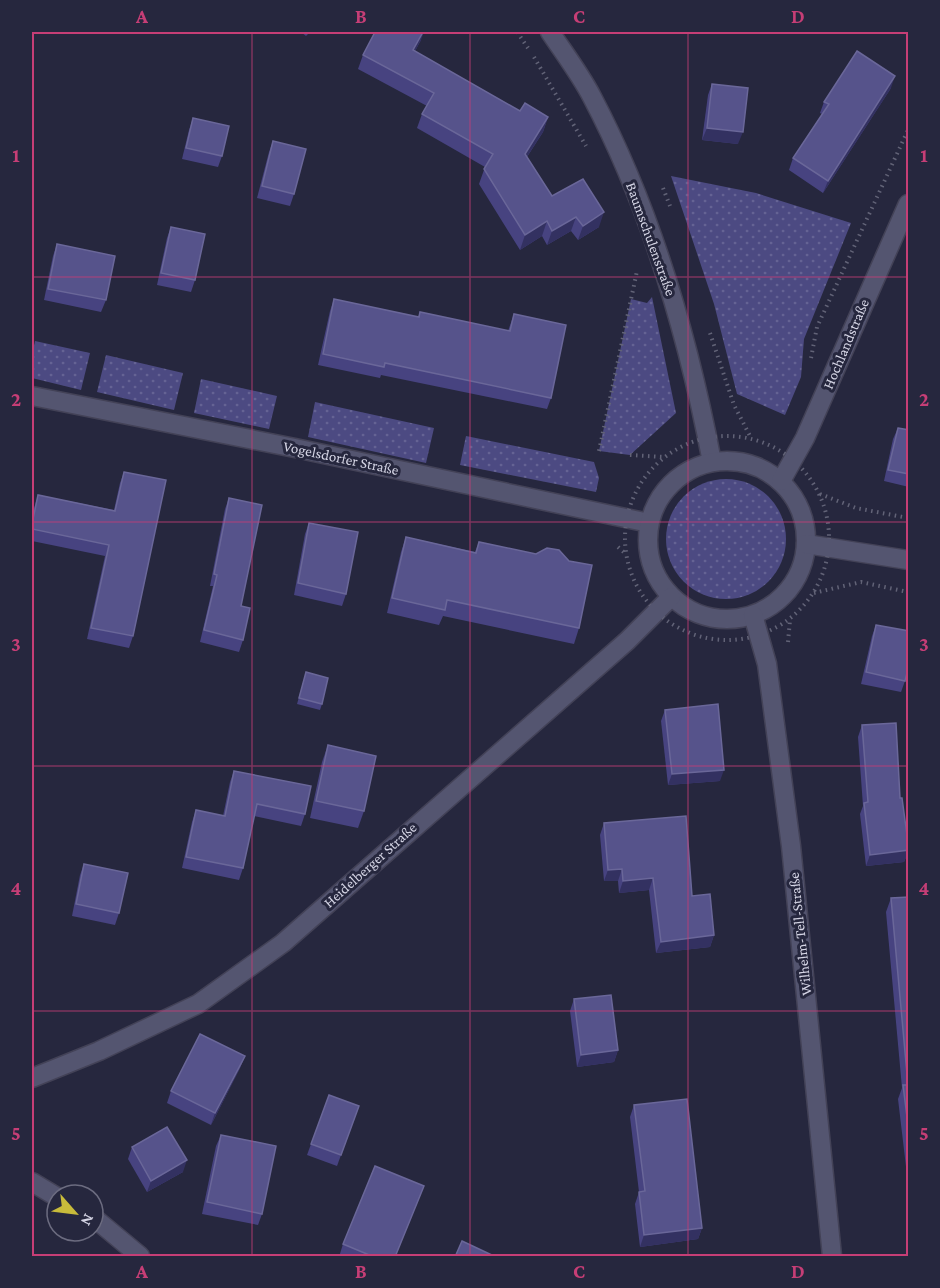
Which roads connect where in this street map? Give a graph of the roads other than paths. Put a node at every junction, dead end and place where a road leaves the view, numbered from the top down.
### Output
1 (550, 32) edge
2 (909, 204) edge
3 (32, 396) edge
4 (712, 462) junction
5 (781, 481) junction
6 (649, 523) junction
7 (806, 544) junction
8 (909, 560) edge
9 (671, 597) junction
10 (753, 615) junction
11 (32, 1078) edge
12 (32, 1182) edge
13 (45, 1190) edge
14 (105, 1227) edge
15 (140, 1257) edge
16 (832, 1257) edge

1 - 4 street, Baumschulenstraße
2 - 5 street, Hochlandstraße
3 - 6 street, Vogelsdorfer Straße
4 - 5 street
4 - 6 street
5 - 7 street
6 - 9 street
7 - 8 street
7 - 10 street
9 - 10 street
9 - 11 street, Heidelberger Straße
10 - 16 street, Wilhelm-Tell-Straße
12 - 13 street
14 - 15 street

